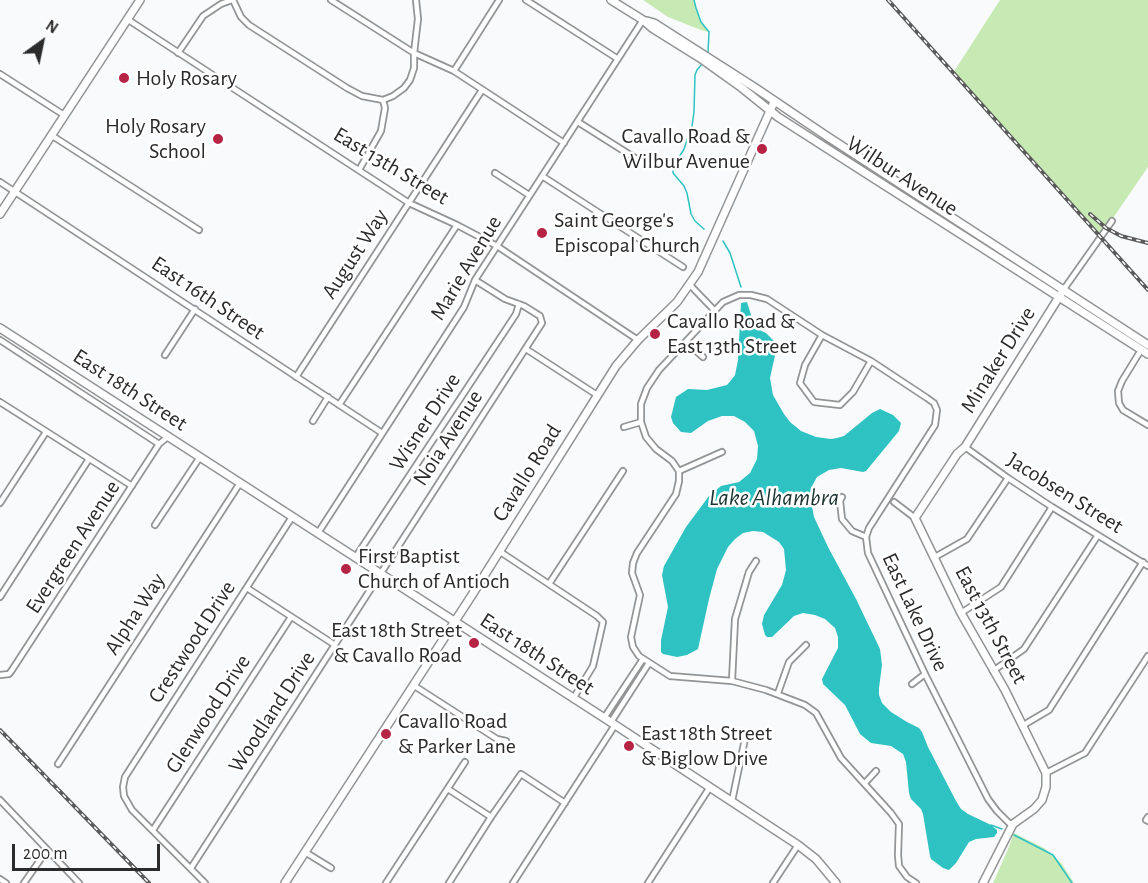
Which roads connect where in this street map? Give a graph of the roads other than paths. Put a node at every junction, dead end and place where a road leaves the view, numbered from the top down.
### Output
1 (140, 0) edge
2 (233, 0) edge
3 (331, 0) edge
4 (416, 0) edge
5 (499, 0) edge
6 (526, 0) edge
7 (611, 0) edge
8 (127, 19) junction
9 (643, 20) junction
10 (178, 53) junction
11 (414, 53) junction
12 (618, 59) junction
13 (454, 71) junction
14 (0, 74) edge
15 (482, 90) junction
16 (383, 100) junction
17 (774, 102) junction
18 (770, 111) junction
19 (64, 115) junction
20 (578, 122) junction
21 (51, 135) junction
22 (564, 143) junction
23 (635, 159) dead end
24 (359, 170) junction
25 (495, 173) dead end
26 (542, 176) junction
27 (0, 182) edge
28 (15, 191) junction
29 (530, 195) junction
30 (409, 203) junction
31 (920, 208) junction
32 (945, 213) junction
33 (0, 214) edge
34 (1112, 221) dead end
35 (457, 225) junction
36 (199, 230) dead end
37 (497, 246) junction
38 (683, 267) dead end
39 (475, 280) junction
40 (690, 285) junction
41 (1064, 289) junction
42 (1058, 298) junction
43 (519, 304) junction
44 (195, 309) junction
45 (715, 311) junction
46 (0, 327) edge
47 (822, 335) junction
48 (0, 340) edge
49 (638, 340) junction
50 (686, 342) junction
51 (1146, 348) edge
52 (526, 349) junction
53 (165, 355) dead end
54 (704, 357) dead end
55 (871, 362) junction
56 (296, 377) junction
57 (597, 395) junction
58 (328, 398) junction
59 (2, 403) edge
60 (339, 405) junction
61 (0, 411) edge
62 (313, 421) dead end
63 (640, 422) junction
64 (1148, 425) edge
65 (624, 427) dead end
66 (46, 432) junction
67 (382, 433) junction
68 (169, 436) junction
69 (159, 444) junction
70 (965, 447) junction
71 (722, 452) dead end
72 (200, 456) junction
73 (89, 459) junction
74 (624, 471) dead end
75 (679, 471) junction
76 (1008, 478) junction
77 (240, 483) junction
78 (132, 486) junction
79 (842, 497) dead end
80 (894, 502) dead end
81 (0, 503) edge
82 (1052, 507) junction
83 (292, 517) junction
84 (915, 518) junction
85 (155, 525) dead end
86 (318, 533) junction
87 (1098, 535) junction
88 (866, 537) junction
89 (499, 551) junction
90 (935, 557) junction
91 (355, 558) junction
92 (756, 561) dead end
93 (1146, 564) edge
94 (380, 574) junction
95 (549, 584) junction
96 (246, 588) junction
97 (0, 597) edge
98 (961, 613) junction
99 (291, 617) junction
100 (454, 622) junction
101 (335, 645) junction
102 (806, 645) dead end
103 (1148, 656) edge
104 (647, 662) junction
105 (993, 671) junction
106 (926, 674) junction
107 (2, 675) edge
108 (732, 681) junction
109 (912, 684) dead end
110 (413, 685) junction
111 (778, 693) junction
112 (573, 699) junction
113 (610, 722) junction
114 (1022, 726) junction
115 (746, 734) dead end
116 (506, 741) dead end
117 (465, 762) dead end
118 (58, 764) dead end
119 (876, 771) dead end
120 (1046, 773) junction
121 (865, 783) junction
122 (710, 787) junction
123 (448, 789) junction
124 (0, 800) edge
125 (732, 801) junction
126 (565, 803) junction
127 (491, 817) junction
128 (1013, 824) junction
129 (153, 830) junction
130 (798, 845) junction
131 (47, 850) junction
132 (305, 852) junction
133 (190, 868) junction
134 (331, 868) dead end
135 (0, 879) edge
136 (6, 883) edge
137 (24, 883) edge
138 (79, 883) edge
139 (205, 883) edge
140 (285, 883) edge
141 (386, 883) edge
142 (449, 883) edge
143 (513, 883) edge
144 (648, 883) edge
145 (773, 883) edge
146 (836, 883) edge
147 (916, 883) edge
148 (983, 883) edge

1 - 8 main road
2 - 10 street
2 - 16 street
3 - 11 street
4 - 11 street
5 - 13 street
6 - 12 street
7 - 9 main road, Wilbur Avenue
8 - 10 street, East 13th Street
8 - 19 main road
9 - 12 street, Marie Avenue
9 - 17 main road, Wilbur Avenue
9 - 18 main road, Wilbur Avenue
10 - 24 street, East 13th Street
11 - 13 street
11 - 16 street
12 - 20 street, Marie Avenue
13 - 15 street
14 - 19 street
15 - 22 street
15 - 30 street, August Way
16 - 24 street
17 - 18 main road, Cavallo Road
17 - 32 main road, Wilbur Avenue
18 - 31 main road, Wilbur Avenue
18 - 40 main road, Cavallo Road
19 - 21 main road
20 - 22 street, Marie Avenue
20 - 23 street
21 - 28 main road
21 - 36 street
22 - 26 street, Marie Avenue
24 - 30 street, East 13th Street
25 - 29 street
26 - 29 street, Marie Avenue
26 - 38 street
27 - 28 street, East 16th Street
28 - 33 main road
28 - 44 street, East 16th Street
29 - 37 street, Marie Avenue
30 - 35 street, East 13th Street
30 - 56 street, August Way
31 - 32 main road
31 - 42 main road, Wilbur Avenue
32 - 41 main road, Wilbur Avenue
34 - 41 street, Minaker Drive
35 - 37 street, East 13th Street
35 - 60 street
37 - 39 street, Marie Avenue
37 - 49 street, East 13th Street
39 - 43 street
39 - 67 street, Marie Avenue
40 - 45 street
40 - 49 main road, Cavallo Road
41 - 42 main road, Minaker Drive
41 - 51 main road, Wilbur Avenue
42 - 51 main road, Wilbur Avenue
42 - 70 main road, Minaker Drive
43 - 52 street, Noia Avenue
43 - 91 street, Wisner Drive
44 - 53 street
44 - 56 street, East 16th Street
45 - 47 street
45 - 50 street
46 - 68 main road, East 18th Street
47 - 55 street
47 - 55 street
48 - 69 street
49 - 57 main road, Cavallo Road
50 - 54 street
50 - 63 street
51 - 64 street
52 - 57 street
52 - 94 street, Noia Avenue
55 - 88 street, East Lake Drive
56 - 58 street, East 16th Street
57 - 89 main road, Cavallo Road
58 - 60 street, East 16th Street
58 - 62 street
59 - 61 street
59 - 66 street
60 - 67 street, East 16th Street
63 - 65 street
63 - 75 street
66 - 73 street
66 - 81 street
67 - 86 street, Marie Avenue
68 - 69 street, Evergreen Avenue
68 - 72 main road, East 18th Street
69 - 78 street, Evergreen Avenue
70 - 76 street, Jacobsen Street
70 - 84 main road, Minaker Drive
71 - 75 street
72 - 77 main road, East 18th Street
72 - 85 street
73 - 78 street
73 - 97 street
74 - 95 street
75 - 104 street
76 - 82 street, Jacobsen Street
76 - 90 street
77 - 83 main road, East 18th Street
77 - 118 street, Alpha Way
78 - 107 street, Evergreen Avenue
79 - 88 street
80 - 84 street, East 13th Street
82 - 87 street, Jacobsen Street
82 - 98 street
83 - 86 main road, East 18th Street
83 - 96 street, Crestwood Drive
84 - 90 main road, East 13th Street
86 - 91 main road, East 18th Street
87 - 93 street, Jacobsen Street
87 - 105 street
88 - 106 street, East Lake Drive
89 - 95 street
89 - 100 main road, Cavallo Road
90 - 98 main road, East 13th Street
91 - 94 main road, East 18th Street
92 - 108 street
93 - 114 street
94 - 100 main road, East 18th Street
94 - 101 street, Woodland Drive
95 - 112 street
96 - 99 street
96 - 129 street, Crestwood Drive
98 - 105 main road, East 13th Street
99 - 101 street
99 - 129 street, Glenwood Drive
100 - 110 main road, Cavallo Road
100 - 112 main road, East 18th Street
101 - 133 street, Woodland Drive
102 - 111 street
103 - 120 street
104 - 108 street
104 - 113 street
105 - 114 main road, East 13th Street
106 - 109 street
106 - 128 street, East Lake Drive
108 - 111 street
110 - 116 street
110 - 132 main road, Cavallo Road
111 - 121 street
112 - 113 main road, East 18th Street
113 - 122 main road, East 18th Street
113 - 126 street
114 - 120 main road, East 13th Street
115 - 125 street
117 - 123 street
119 - 121 street
120 - 128 main road
121 - 147 street
122 - 125 main road, East 18th Street
122 - 144 street
123 - 127 street
123 - 141 street
124 - 131 street
125 - 130 main road, East 18th Street
126 - 127 street
126 - 143 street
127 - 142 street
128 - 148 main road
129 - 133 street
130 - 145 street
130 - 146 main road, East 18th Street
131 - 137 street
131 - 138 street
132 - 134 street
132 - 140 main road, Cavallo Road
133 - 139 street
135 - 136 street

